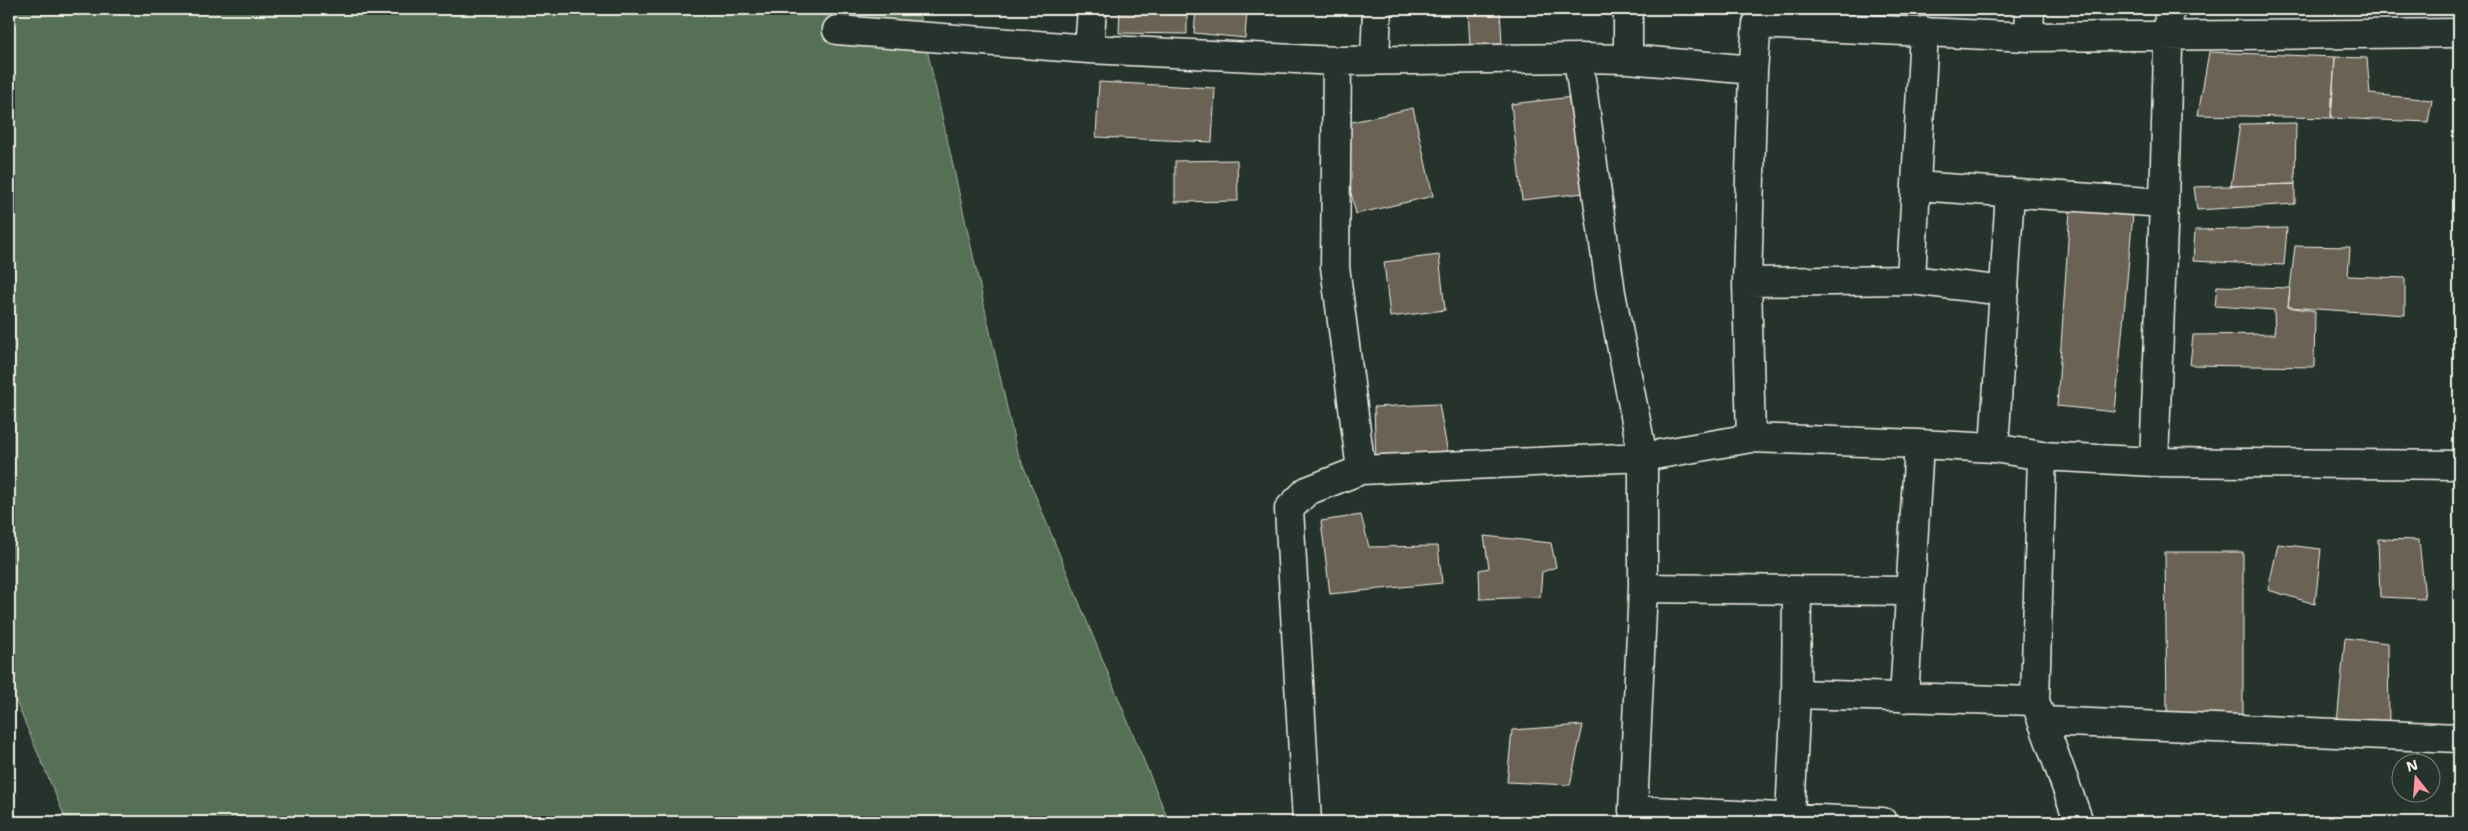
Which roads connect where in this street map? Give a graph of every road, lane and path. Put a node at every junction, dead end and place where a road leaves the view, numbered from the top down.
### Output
1 (1092, 9) edge
2 (1377, 9) edge
3 (1628, 9) edge
4 (2030, 9) edge
5 (1757, 16) edge
6 (2168, 22) edge
7 (837, 30) dead end
8 (1924, 31) junction
9 (2459, 34) edge
10 (2029, 37) junction
11 (1089, 49) junction
12 (1578, 58) junction
13 (1628, 59) junction
14 (1375, 60) junction
15 (1337, 61) junction
16 (1753, 70) junction
17 (1916, 186) junction
18 (2010, 192) junction
19 (2164, 203) junction
20 (1911, 280) junction
21 (1747, 282) junction
22 (2005, 291) junction
23 (1751, 438) junction
24 (1919, 444) junction
25 (1994, 448) junction
26 (2042, 456) junction
27 (1643, 457) junction
28 (2154, 462) junction
29 (2459, 466) edge
30 (1361, 470) junction
31 (1643, 588) junction
32 (1796, 590) junction
33 (1910, 591) junction
34 (1796, 694) junction
35 (1904, 698) junction
36 (2038, 711) junction
37 (2459, 738) edge
38 (1630, 816) edge
39 (1790, 816) junction
40 (1833, 820) edge
41 (1307, 822) edge
42 (1882, 822) edge
43 (2079, 822) edge

1 - 11 street
2 - 14 street
3 - 13 street
4 - 10 street
5 - 8 street
5 - 16 street
6 - 9 street
6 - 10 street
6 - 19 street
7 - 11 street
8 - 10 street
8 - 17 street
11 - 15 street
12 - 13 street
12 - 14 street
12 - 27 street
13 - 16 street
14 - 15 street
15 - 30 street
16 - 21 street
17 - 18 street
17 - 20 street
18 - 19 street
18 - 22 street
19 - 28 street
20 - 21 street
20 - 22 street
21 - 23 street
22 - 25 street
23 - 24 street
23 - 27 street
24 - 25 street
24 - 33 street
25 - 26 street
26 - 28 street
26 - 36 street
27 - 30 street
27 - 31 street
28 - 29 street
30 - 41 street
31 - 32 street
31 - 38 street
32 - 33 street
32 - 34 street
33 - 35 street
34 - 35 street
34 - 39 street
35 - 36 street
36 - 37 street
36 - 43 street
38 - 39 street
39 - 40 street
40 - 42 street

